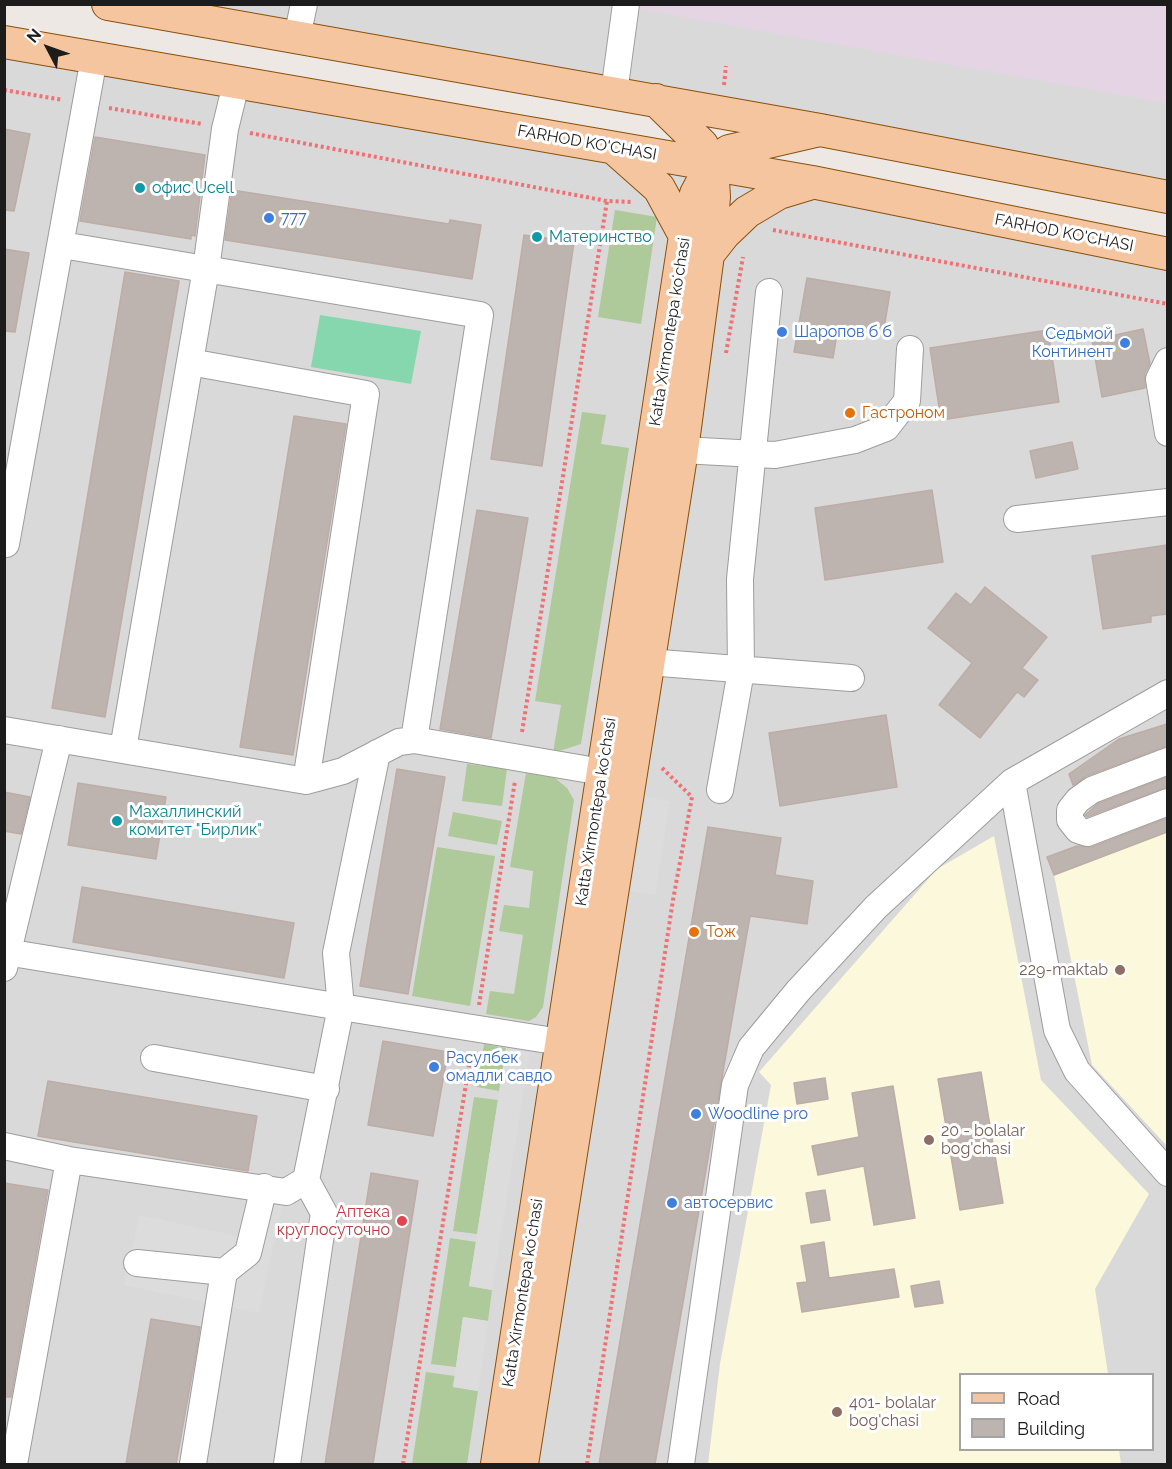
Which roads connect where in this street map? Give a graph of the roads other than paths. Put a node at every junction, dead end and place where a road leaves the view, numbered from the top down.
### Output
1 (108, 4) edge
2 (304, 4) edge
3 (626, 4) edge
4 (297, 37) junction
5 (4, 42) edge
6 (94, 58) junction
7 (236, 84) junction
8 (614, 93) junction
9 (656, 100) junction
10 (820, 130) junction
11 (613, 147) junction
12 (712, 164) junction
13 (813, 183) junction
14 (1167, 197) edge
15 (62, 244) junction
16 (697, 245) junction
17 (1167, 254) edge
18 (206, 269) junction
19 (769, 292) dead end
20 (910, 349) dead end
21 (1167, 361) edge
22 (190, 362) junction
23 (1167, 433) edge
24 (682, 450) junction
25 (752, 453) junction
26 (1167, 502) edge
27 (1017, 519) dead end
28 (5, 547) edge
29 (648, 662) junction
30 (741, 671) junction
31 (851, 678) dead end
32 (1167, 693) edge
33 (4, 730) edge
34 (58, 739) junction
35 (414, 740) junction
36 (123, 749) junction
37 (377, 753) junction
38 (1167, 761) edge
39 (602, 772) junction
40 (306, 781) junction
41 (1012, 782) junction
42 (720, 790) dead end
43 (1167, 802) edge
44 (5, 960) edge
45 (341, 1006) junction
46 (574, 1044) junction
47 (154, 1058) dead end
48 (326, 1089) junction
49 (4, 1146) edge
50 (69, 1160) junction
51 (1167, 1173) edge
52 (306, 1180) junction
53 (264, 1187) junction
54 (137, 1263) dead end
55 (224, 1272) junction
56 (14, 1464) edge
57 (193, 1464) edge
58 (287, 1464) edge
59 (497, 1464) edge
60 (522, 1464) edge
61 (681, 1464) edge

1 - 4 main road
2 - 4 lane
3 - 8 lane
4 - 8 main road
5 - 6 main road, FARHOD KO'CHASI
6 - 7 main road, FARHOD KO'CHASI
6 - 15 lane
7 - 11 main road, FARHOD KO'CHASI
7 - 18 lane
8 - 9 main road
9 - 10 main road
9 - 12 main road
10 - 12 main road
10 - 14 main road
11 - 12 main road, FARHOD KO'CHASI
11 - 16 main road
12 - 13 main road, FARHOD KO'CHASI
12 - 16 main road, Katta Xirmontepa koʻchasi
13 - 16 main road
13 - 17 main road, FARHOD KO'CHASI
15 - 18 lane
15 - 28 lane
16 - 24 main road, Katta Xirmontepa koʻchasi
16 - 39 main road, Katta Xirmontepa koʻchasi
18 - 22 lane
18 - 35 lane
19 - 25 lane
20 - 25 lane
21 - 23 lane
22 - 36 lane
22 - 40 lane
24 - 25 lane
24 - 29 main road, Katta Xirmontepa koʻchasi
25 - 30 lane
26 - 27 lane
29 - 30 lane
29 - 46 main road, Katta Xirmontepa koʻchasi
30 - 31 lane
30 - 42 lane
32 - 41 lane
33 - 34 lane
34 - 36 lane
34 - 44 lane
35 - 37 lane
35 - 39 lane
36 - 40 lane
37 - 40 lane
37 - 45 lane
38 - 43 lane
39 - 46 main road, Katta Xirmontepa koʻchasi
41 - 51 lane
41 - 61 lane
44 - 45 lane
45 - 46 lane
45 - 48 lane
46 - 59 main road, Katta Xirmontepa koʻchasi
46 - 60 main road, Katta Xirmontepa koʻchasi
47 - 48 lane
48 - 52 lane
49 - 50 lane
50 - 53 lane
50 - 56 lane
52 - 53 lane
52 - 58 lane
53 - 55 lane
54 - 55 lane
55 - 57 lane

